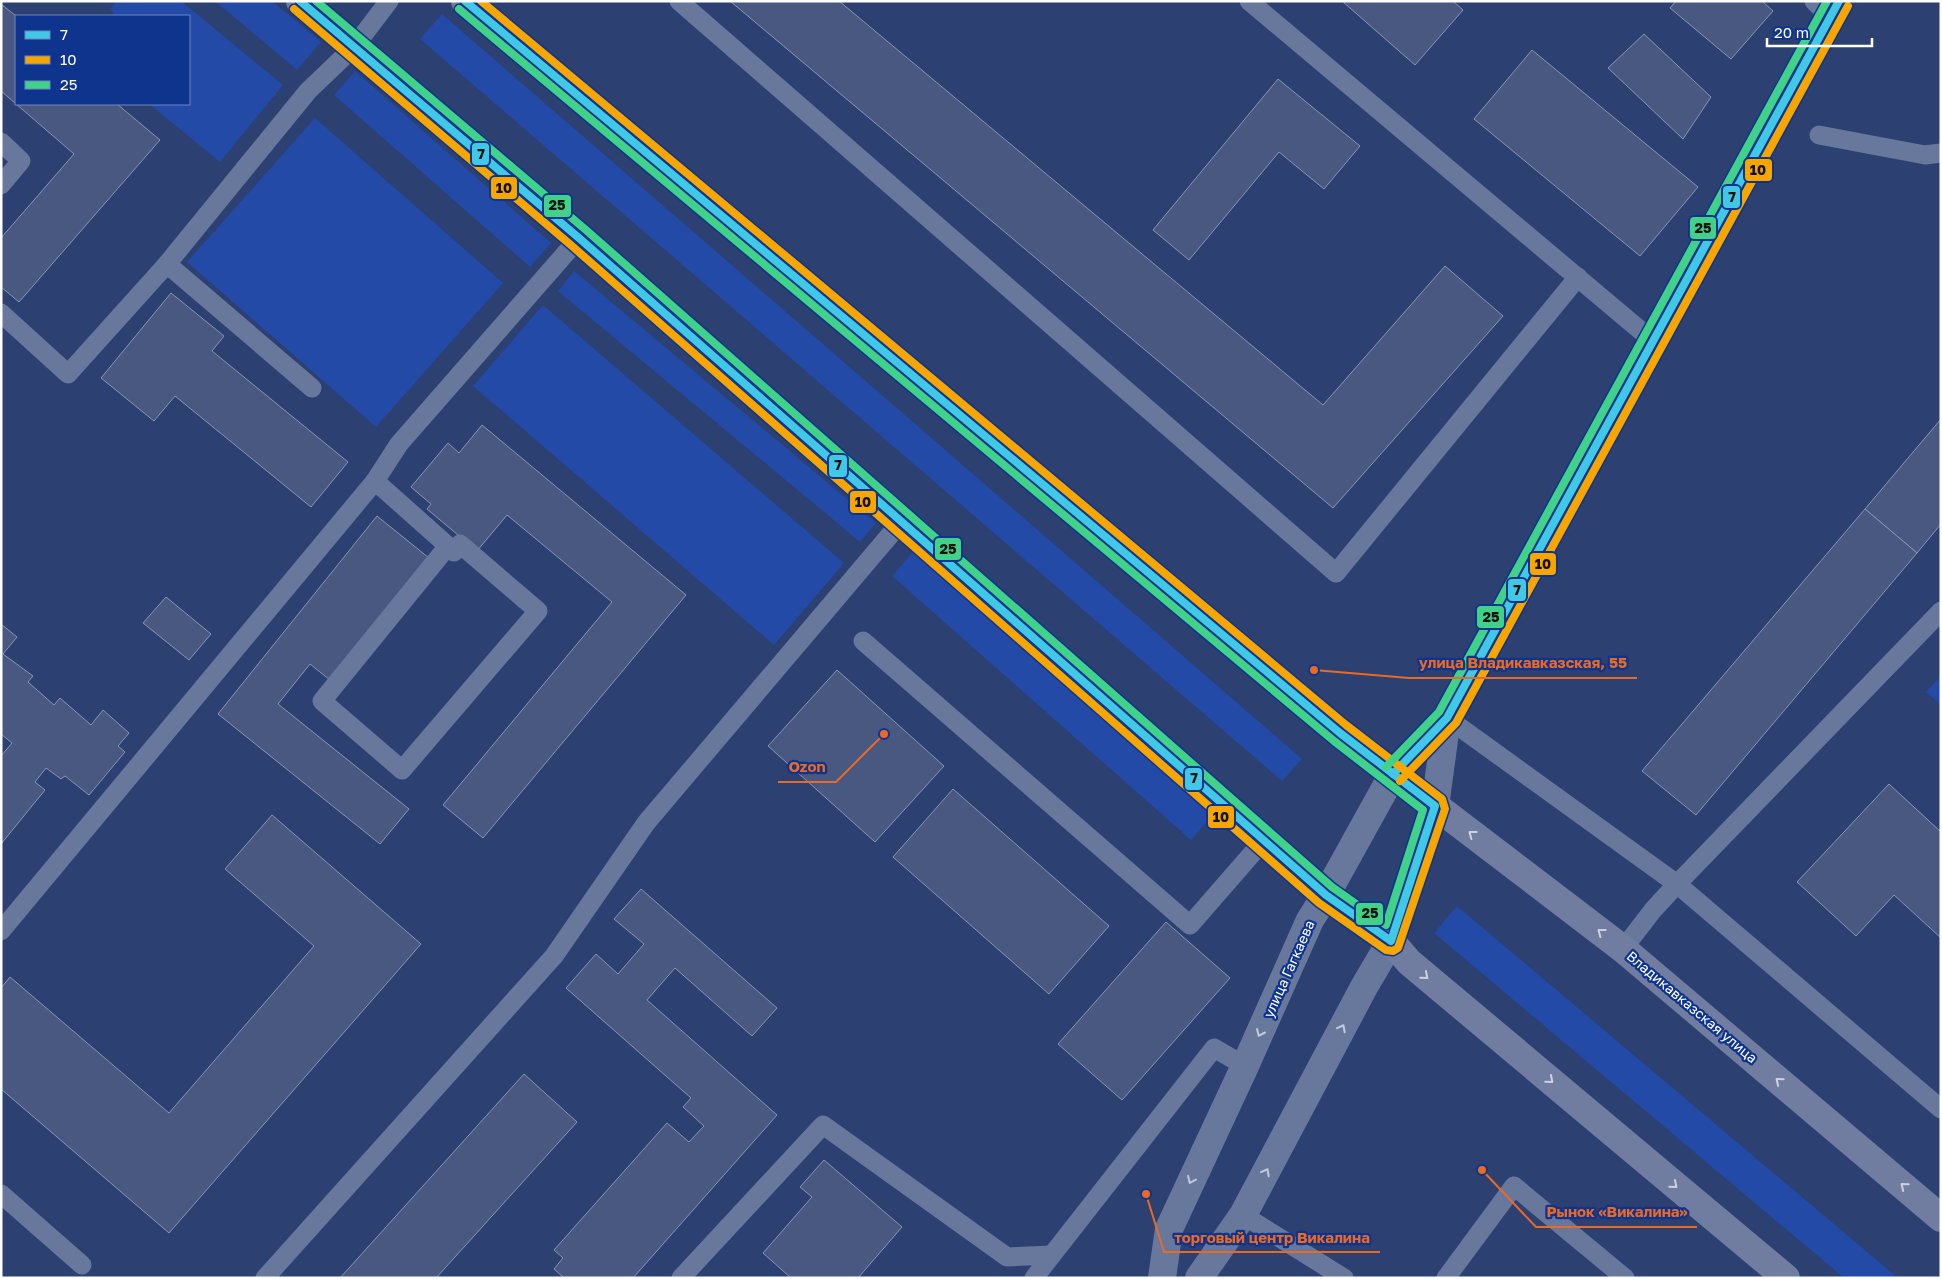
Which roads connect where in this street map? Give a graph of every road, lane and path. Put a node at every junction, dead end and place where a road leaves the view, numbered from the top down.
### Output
1 (300, 1) edge
2 (389, 1) edge
3 (464, 1) edge
4 (679, 1) edge
5 (1249, 1) edge
6 (1828, 7) edge
7 (354, 47) junction
8 (1819, 135) dead end
9 (1, 142) edge
10 (1941, 153) edge
11 (1, 185) edge
12 (579, 238) junction
13 (167, 264) junction
14 (1578, 278) junction
15 (1, 313) edge
16 (1653, 341) junction
17 (312, 388) dead end
18 (375, 481) junction
19 (901, 522) junction
20 (448, 546) junction
21 (1941, 611) edge
22 (863, 641) dead end
23 (1446, 718) junction
24 (1393, 774) junction
25 (1435, 806) junction
26 (1264, 840) junction
27 (1677, 884) junction
28 (1326, 895) junction
29 (1, 932) edge
30 (1391, 941) junction
31 (1623, 949) junction
32 (1245, 1066) junction
33 (1941, 1109) edge
34 (1, 1194) edge
35 (1243, 1215) junction
36 (1941, 1218) edge
37 (1052, 1255) junction
38 (82, 1265) dead end
39 (264, 1278) edge
40 (681, 1278) edge
41 (1034, 1278) edge
42 (1162, 1278) edge
43 (1199, 1278) edge
44 (1344, 1278) edge
45 (1446, 1278) edge
46 (1625, 1278) edge
47 (1786, 1278) edge

1 - 7 main road
2 - 7 lane
3 - 24 main road, Владикавказская улица
4 - 14 lane
5 - 14 lane
6 - 16 street, улица Гагкаева
7 - 12 main road
7 - 13 lane
8 - 10 lane
9 - 11 lane
12 - 18 lane
12 - 19 main road
13 - 15 lane
13 - 17 lane
14 - 16 lane
16 - 23 street, улица Гагкаева
18 - 20 lane
18 - 29 lane
19 - 26 main road
19 - 39 lane
20 - 20 lane
21 - 27 lane
22 - 26 lane
23 - 24 street, улица Гагкаева
23 - 25 street
23 - 27 lane
24 - 25 main road, Владикавказская улица
24 - 28 street, улица Гагкаева
25 - 30 street
31 -> 25 main road, Владикавказская улица
26 - 28 main road
27 - 31 lane
27 - 33 lane
28 - 30 main road
28 -> 32 street, улица Гагкаева
35 -> 30 street
30 -> 47 main road
36 -> 31 main road, Владикавказская улица
32 - 37 lane
32 -> 42 street, улица Гагкаева
34 - 38 lane
35 - 43 street
35 - 44 lane
37 - 40 lane
37 - 41 lane
45 - 46 lane

